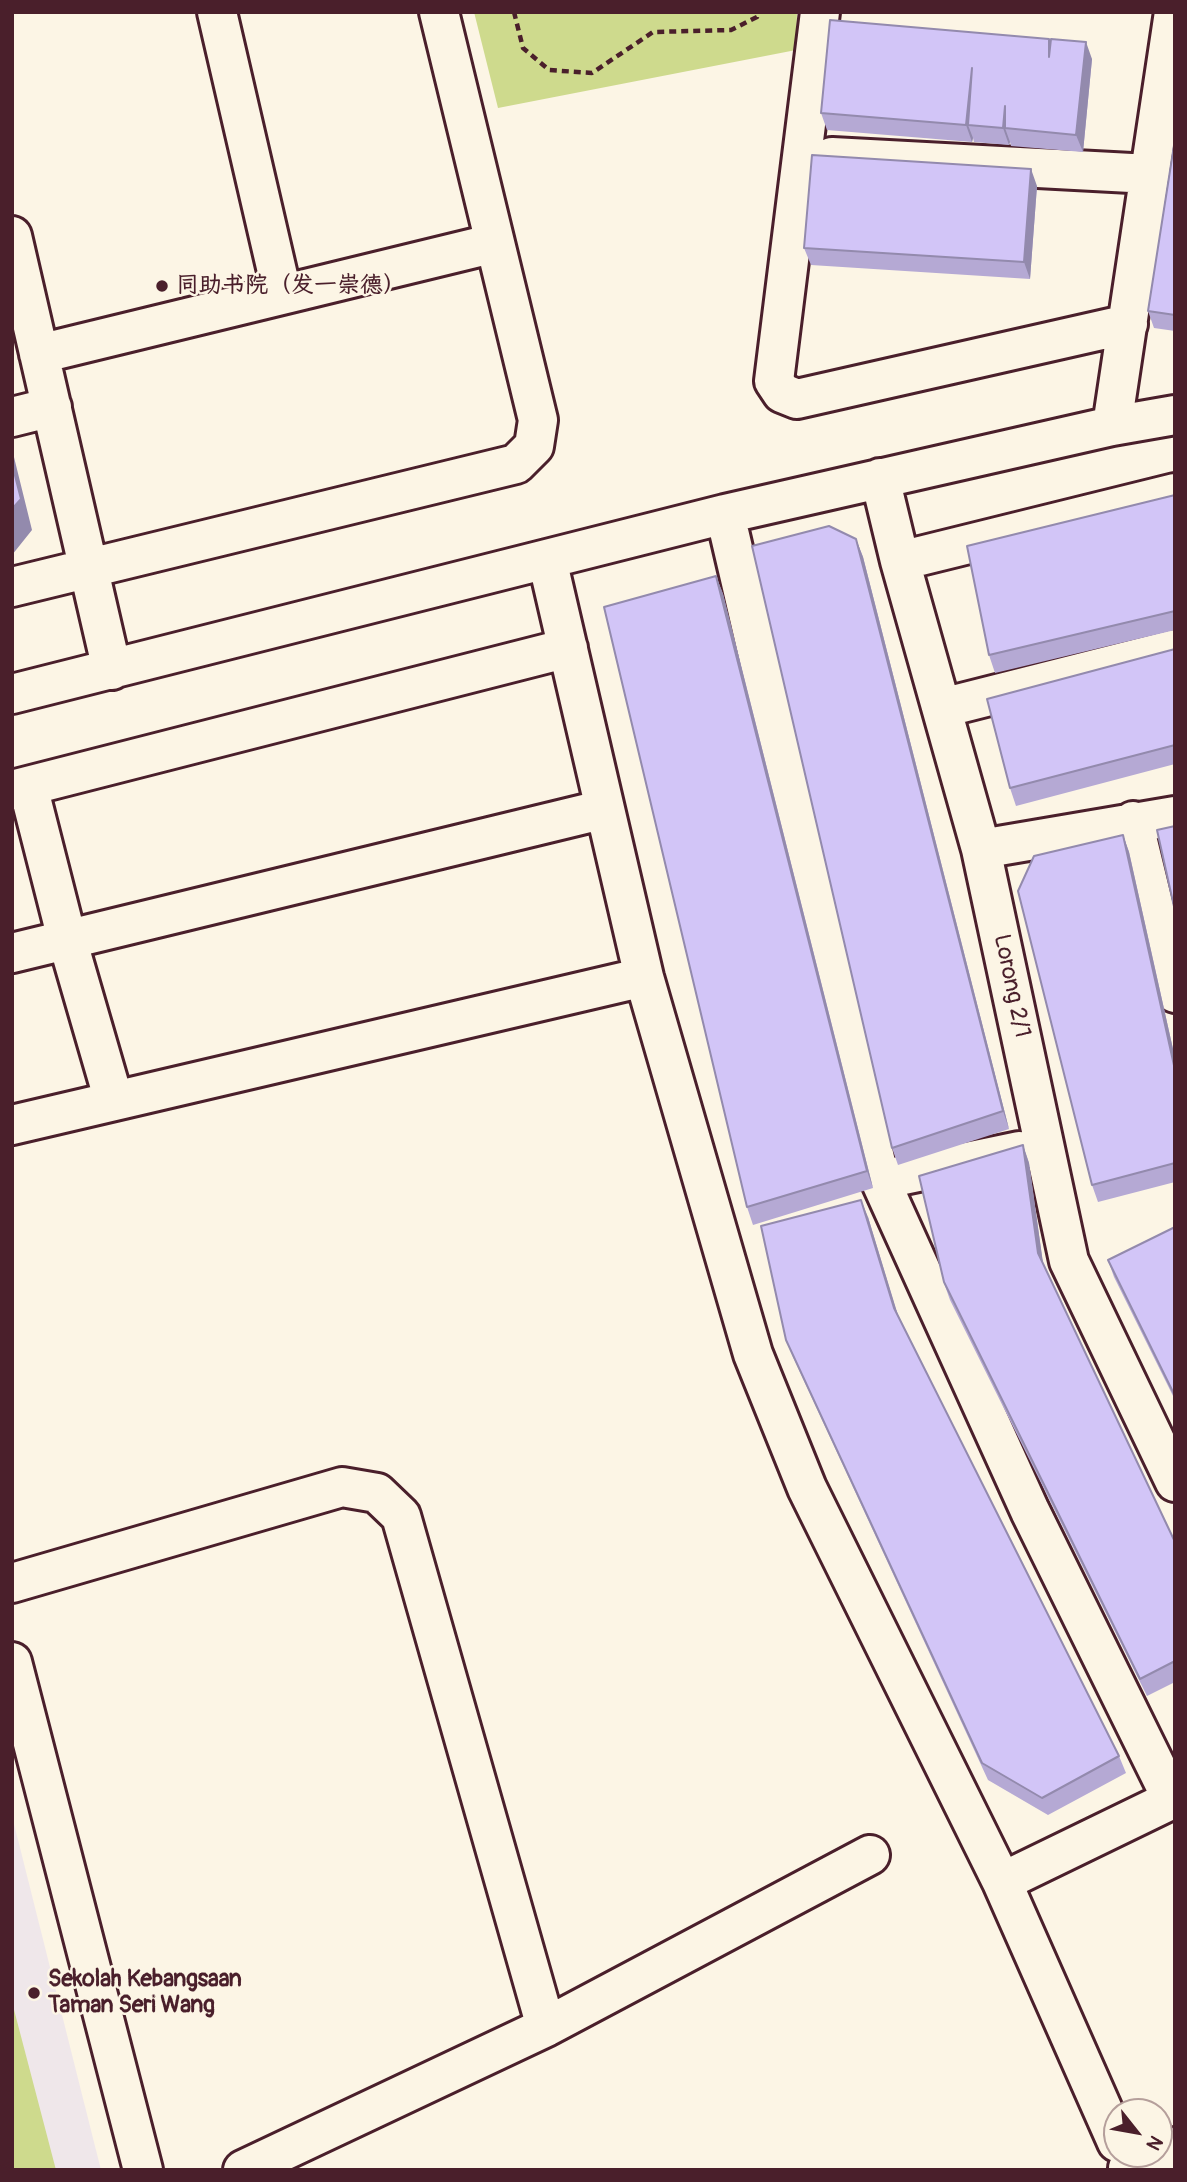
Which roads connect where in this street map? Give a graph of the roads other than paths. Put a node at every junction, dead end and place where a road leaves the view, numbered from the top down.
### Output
1 (217, 12) edge
2 (439, 12) edge
3 (820, 12) edge
4 (1157, 12) edge
5 (1174, 13) edge
6 (802, 155) junction
7 (1150, 174) junction
8 (495, 243) junction
9 (14, 256) edge
10 (282, 293) junction
11 (1128, 324) junction
12 (39, 354) junction
13 (52, 407) junction
14 (1175, 415) edge
15 (12, 417) edge
16 (1112, 426) junction
17 (880, 478) junction
18 (1175, 494) edge
19 (725, 514) junction
20 (547, 559) junction
21 (900, 561) junction
22 (88, 568) junction
23 (12, 587) edge
24 (568, 648) junction
25 (1175, 649) edge
26 (112, 670) junction
27 (12, 694) edge
28 (942, 708) junction
29 (20, 788) edge
30 (605, 809) junction
31 (1175, 816) edge
32 (1133, 821) junction
33 (981, 849) junction
34 (67, 939) junction
35 (12, 953) edge
36 (643, 977) junction
37 (1175, 993) edge
38 (114, 1101) junction
39 (12, 1125) edge
40 (1044, 1145) junction
41 (880, 1180) junction
42 (1175, 1482) edge
43 (12, 1583) edge
44 (12, 1662) edge
45 (1174, 1798) edge
46 (870, 1855) dead end
47 (1002, 1882) junction
48 (546, 2028) junction
49 (1103, 2110) edge
50 (143, 2170) edge
51 (243, 2170) edge

1 - 10 street
2 - 8 street
3 - 6 street
4 - 5 street
5 - 7 street
6 - 7 street
6 - 11 street
7 - 11 street
8 - 10 street
8 - 22 street
9 - 12 street
10 - 12 street
11 - 16 street
12 - 13 street
13 - 15 street
13 - 22 street
14 - 16 street
16 - 17 street
17 - 19 street
17 - 21 street, Lorong 2/1
18 - 21 street
19 - 20 street
19 - 41 street
20 - 24 street
20 - 26 street
21 - 28 street, Lorong 2/1
22 - 23 street
22 - 26 street
24 - 29 street
24 - 30 street
25 - 28 street
26 - 27 street
28 - 33 street, Lorong 2/1
29 - 34 street
30 - 34 street
30 - 36 street
31 - 32 street
32 - 33 street
32 - 37 street
33 - 40 street, Lorong 2/1
34 - 35 street
34 - 38 street
36 - 38 street
36 - 47 street
38 - 39 street
40 - 41 street
40 - 42 street, Lorong 2/1
41 - 45 street
43 - 48 street
44 - 50 street
45 - 47 street
46 - 48 street
47 - 49 street
48 - 51 street

